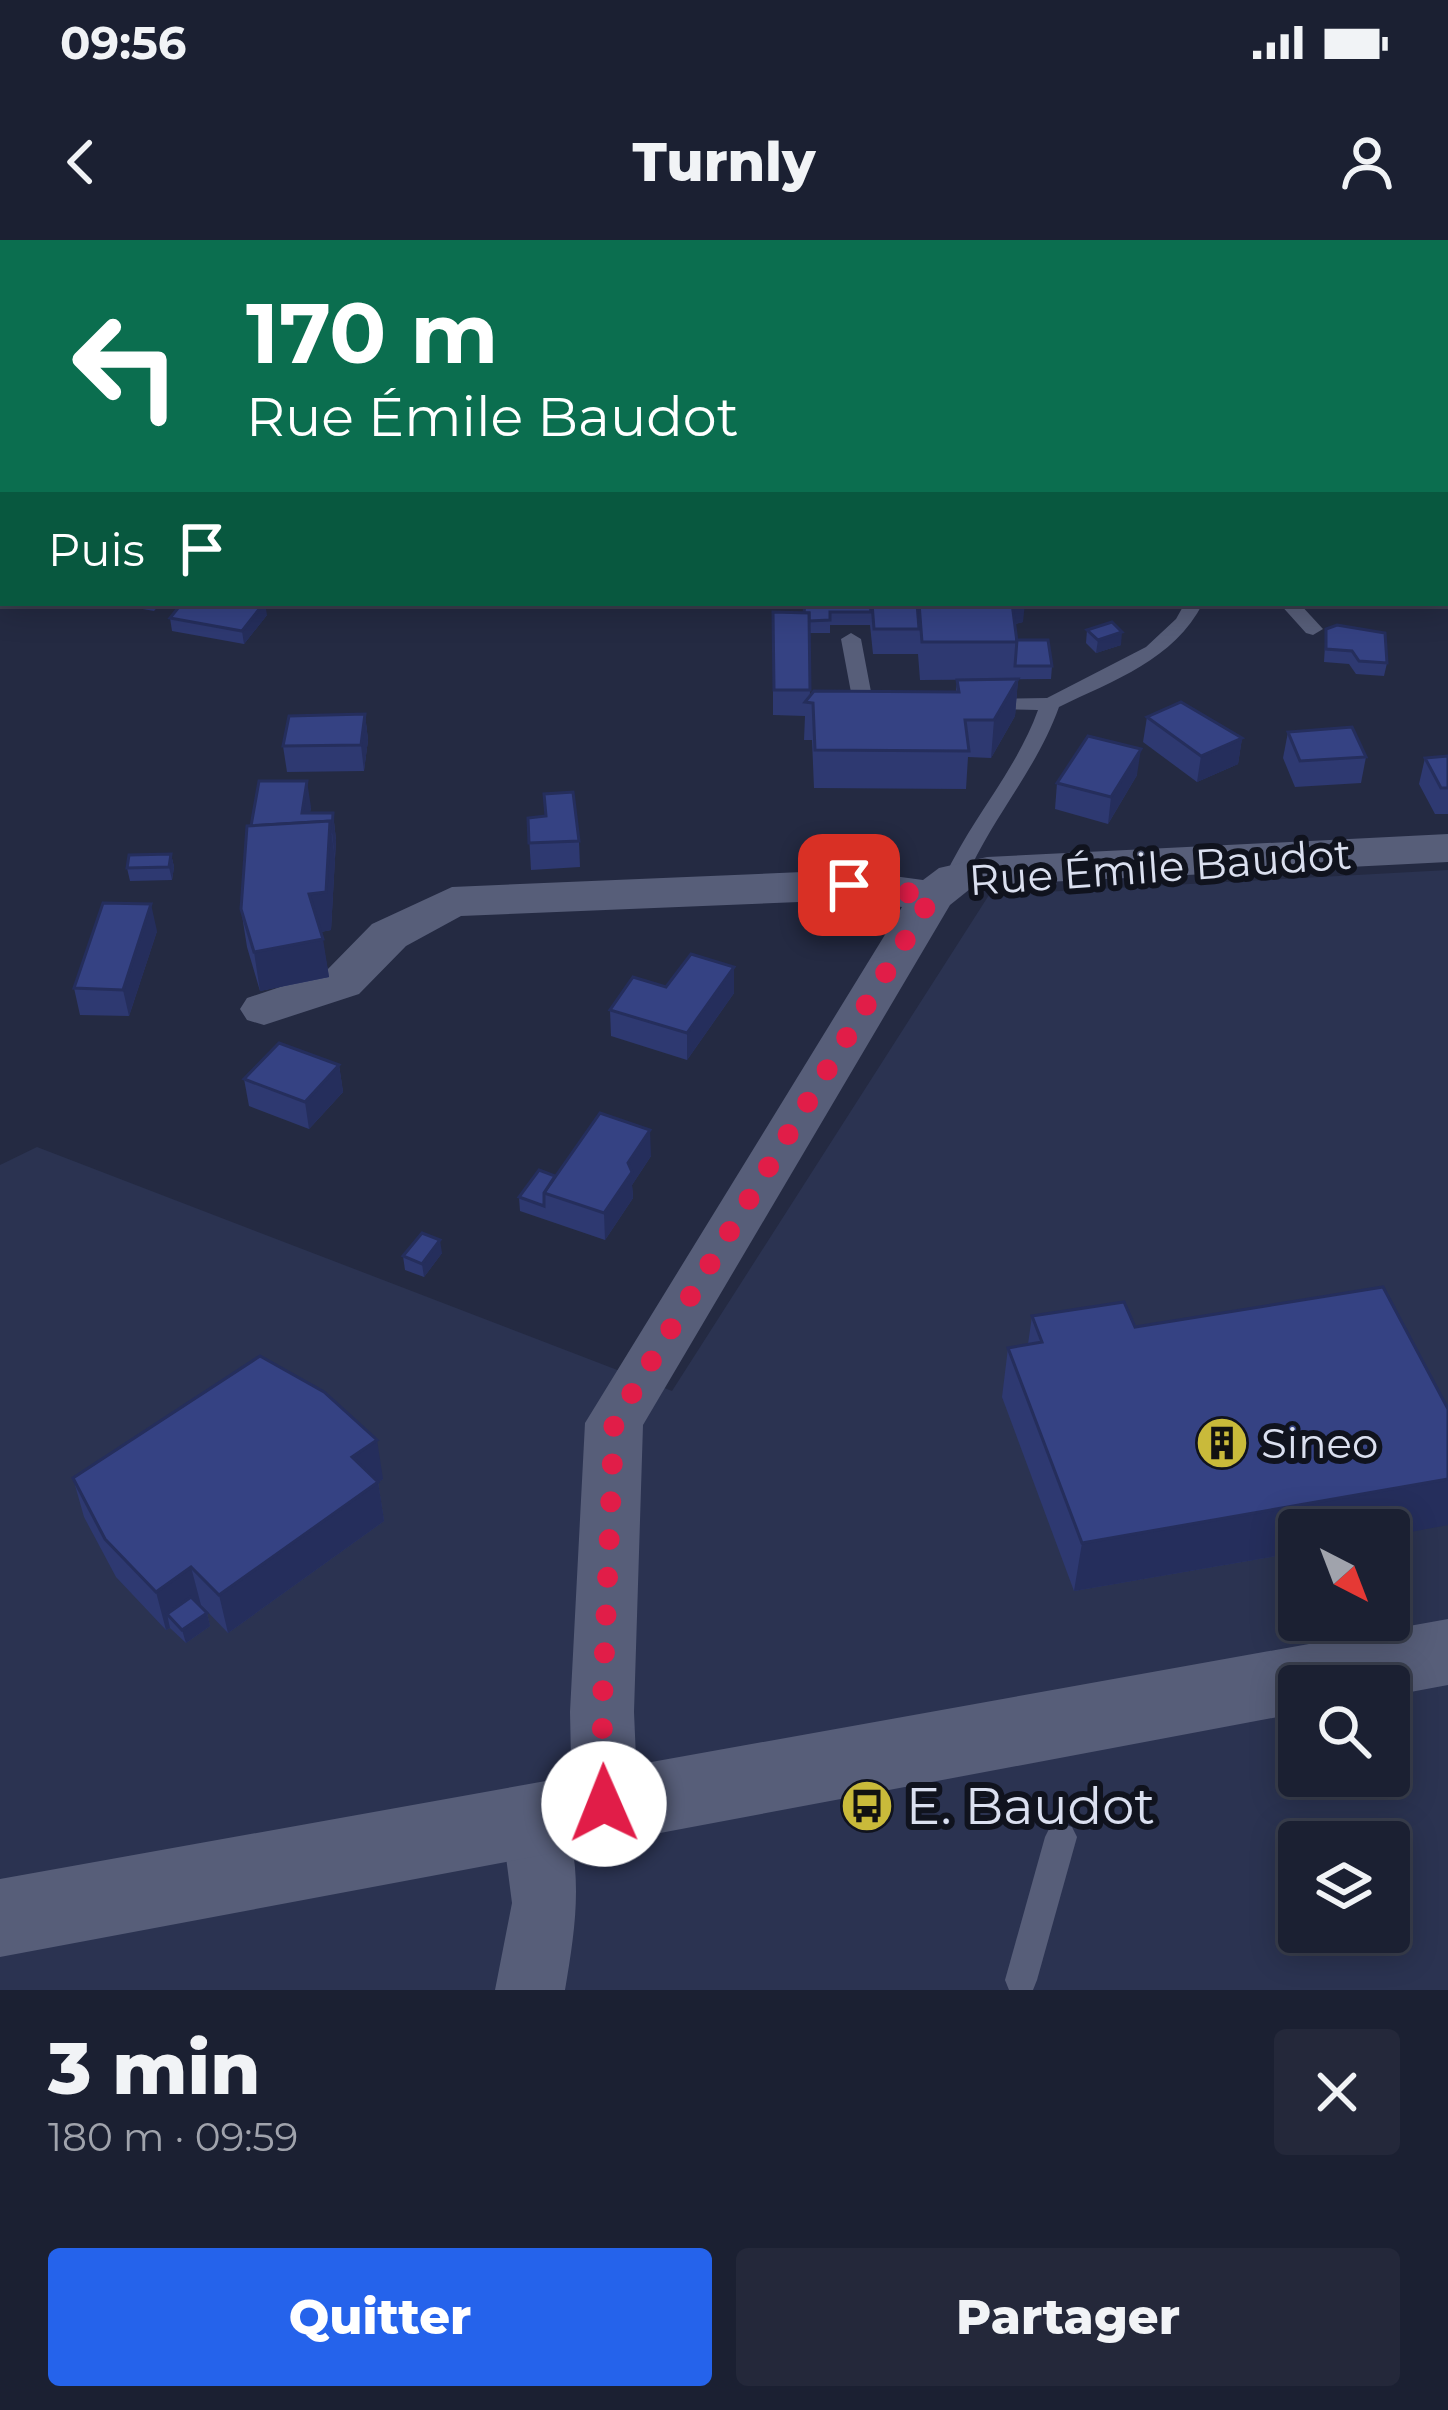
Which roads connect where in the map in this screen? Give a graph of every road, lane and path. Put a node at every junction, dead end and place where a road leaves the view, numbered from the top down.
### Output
1 (1193, 606) edge
2 (1291, 606) edge
3 (1313, 628) dead end
4 (851, 639) dead end
5 (910, 703) edge
6 (956, 703) edge
7 (1050, 704) junction
8 (1448, 848) edge
9 (943, 887) junction
10 (264, 1009) dead end
11 (1448, 1652) edge
12 (569, 1812) junction
13 (1061, 1837) dead end
14 (0, 1918) edge
15 (1021, 1980) dead end
16 (530, 1990) edge

1 - 7 lane
2 - 3 lane
4 - 5 lane
6 - 7 lane
7 - 9 lane
8 - 9 street, Rue Émile Baudot
9 - 10 street, Rue Émile Baudot
9 - 12 street
11 - 12 street
12 - 14 street
12 - 16 street
13 - 15 lane

